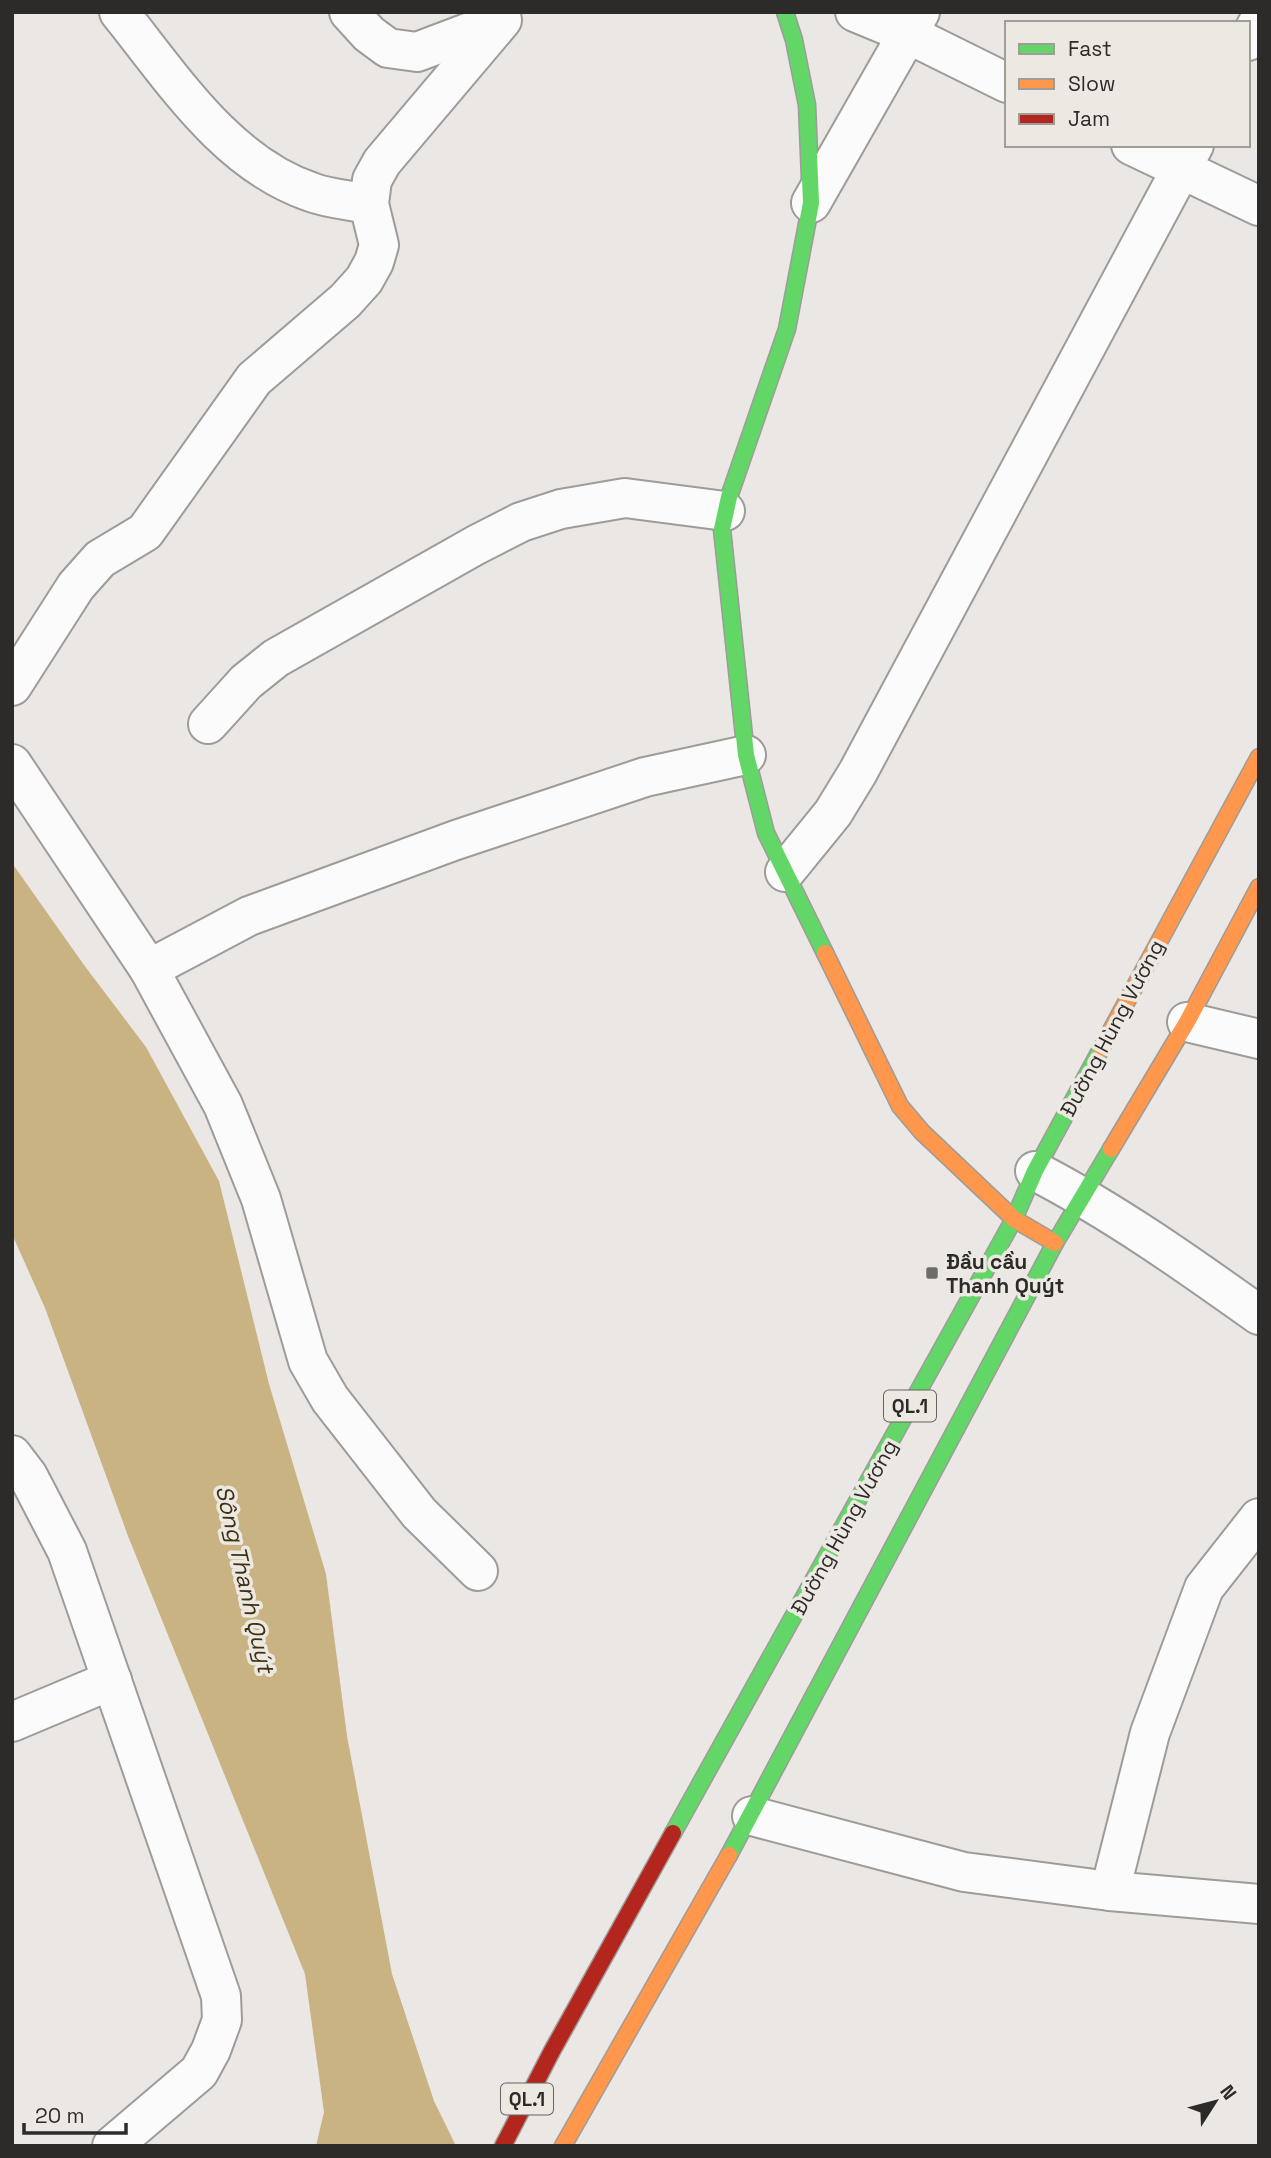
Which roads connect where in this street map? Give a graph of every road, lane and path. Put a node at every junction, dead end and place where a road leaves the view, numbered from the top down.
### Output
1 (119, 12) edge
2 (349, 12) edge
3 (785, 12) edge
4 (855, 12) edge
5 (513, 16) edge
6 (1259, 21) edge
7 (914, 23) edge
8 (1250, 37) edge
9 (1005, 82) edge
10 (1140, 147) edge
11 (1188, 158) edge
12 (811, 203) junction
13 (369, 204) junction
14 (1259, 206) edge
15 (725, 511) junction
16 (12, 686) edge
17 (208, 724) dead end
18 (746, 755) junction
19 (1259, 757) edge
20 (12, 764) edge
21 (785, 872) junction
22 (1259, 887) edge
23 (149, 969) junction
24 (1187, 1022) junction
25 (1259, 1039) edge
26 (1035, 1171) junction
27 (1082, 1196) junction
28 (1014, 1219) junction
29 (1055, 1243) junction
30 (1259, 1315) edge
31 (12, 1455) edge
32 (1259, 1518) edge
33 (478, 1571) dead end
34 (111, 1680) junction
35 (12, 1722) edge
36 (752, 1816) junction
37 (1110, 1891) junction
38 (1259, 1904) edge
39 (112, 2146) edge
40 (503, 2146) edge
41 (563, 2146) edge

1 - 13 street
2 - 5 street
3 - 12 main road
4 - 7 street
5 - 13 street
6 - 8 street
7 - 9 street
7 - 12 street
10 - 11 street
11 - 14 street
11 - 21 street
12 - 15 main road
13 - 16 street
15 - 17 street
15 - 18 main road
18 - 21 main road
18 - 23 street
19 - 26 main road, Đường Hùng Vương / QL.1
20 - 23 street
21 - 28 main road
22 - 24 main road, QL.1
23 - 33 street
24 - 25 street
24 - 27 main road, QL.1
26 - 27 street
26 - 28 main road, Đường Hùng Vương / QL.1
27 - 29 main road, QL.1
27 - 30 street
28 - 29 main road
28 - 40 main road, Đường Hùng Vương / QL.1
29 - 36 main road, QL.1
31 - 34 street
32 - 37 street
34 - 35 street
34 - 39 street
36 - 37 street
36 - 41 main road, QL.1
37 - 38 street

